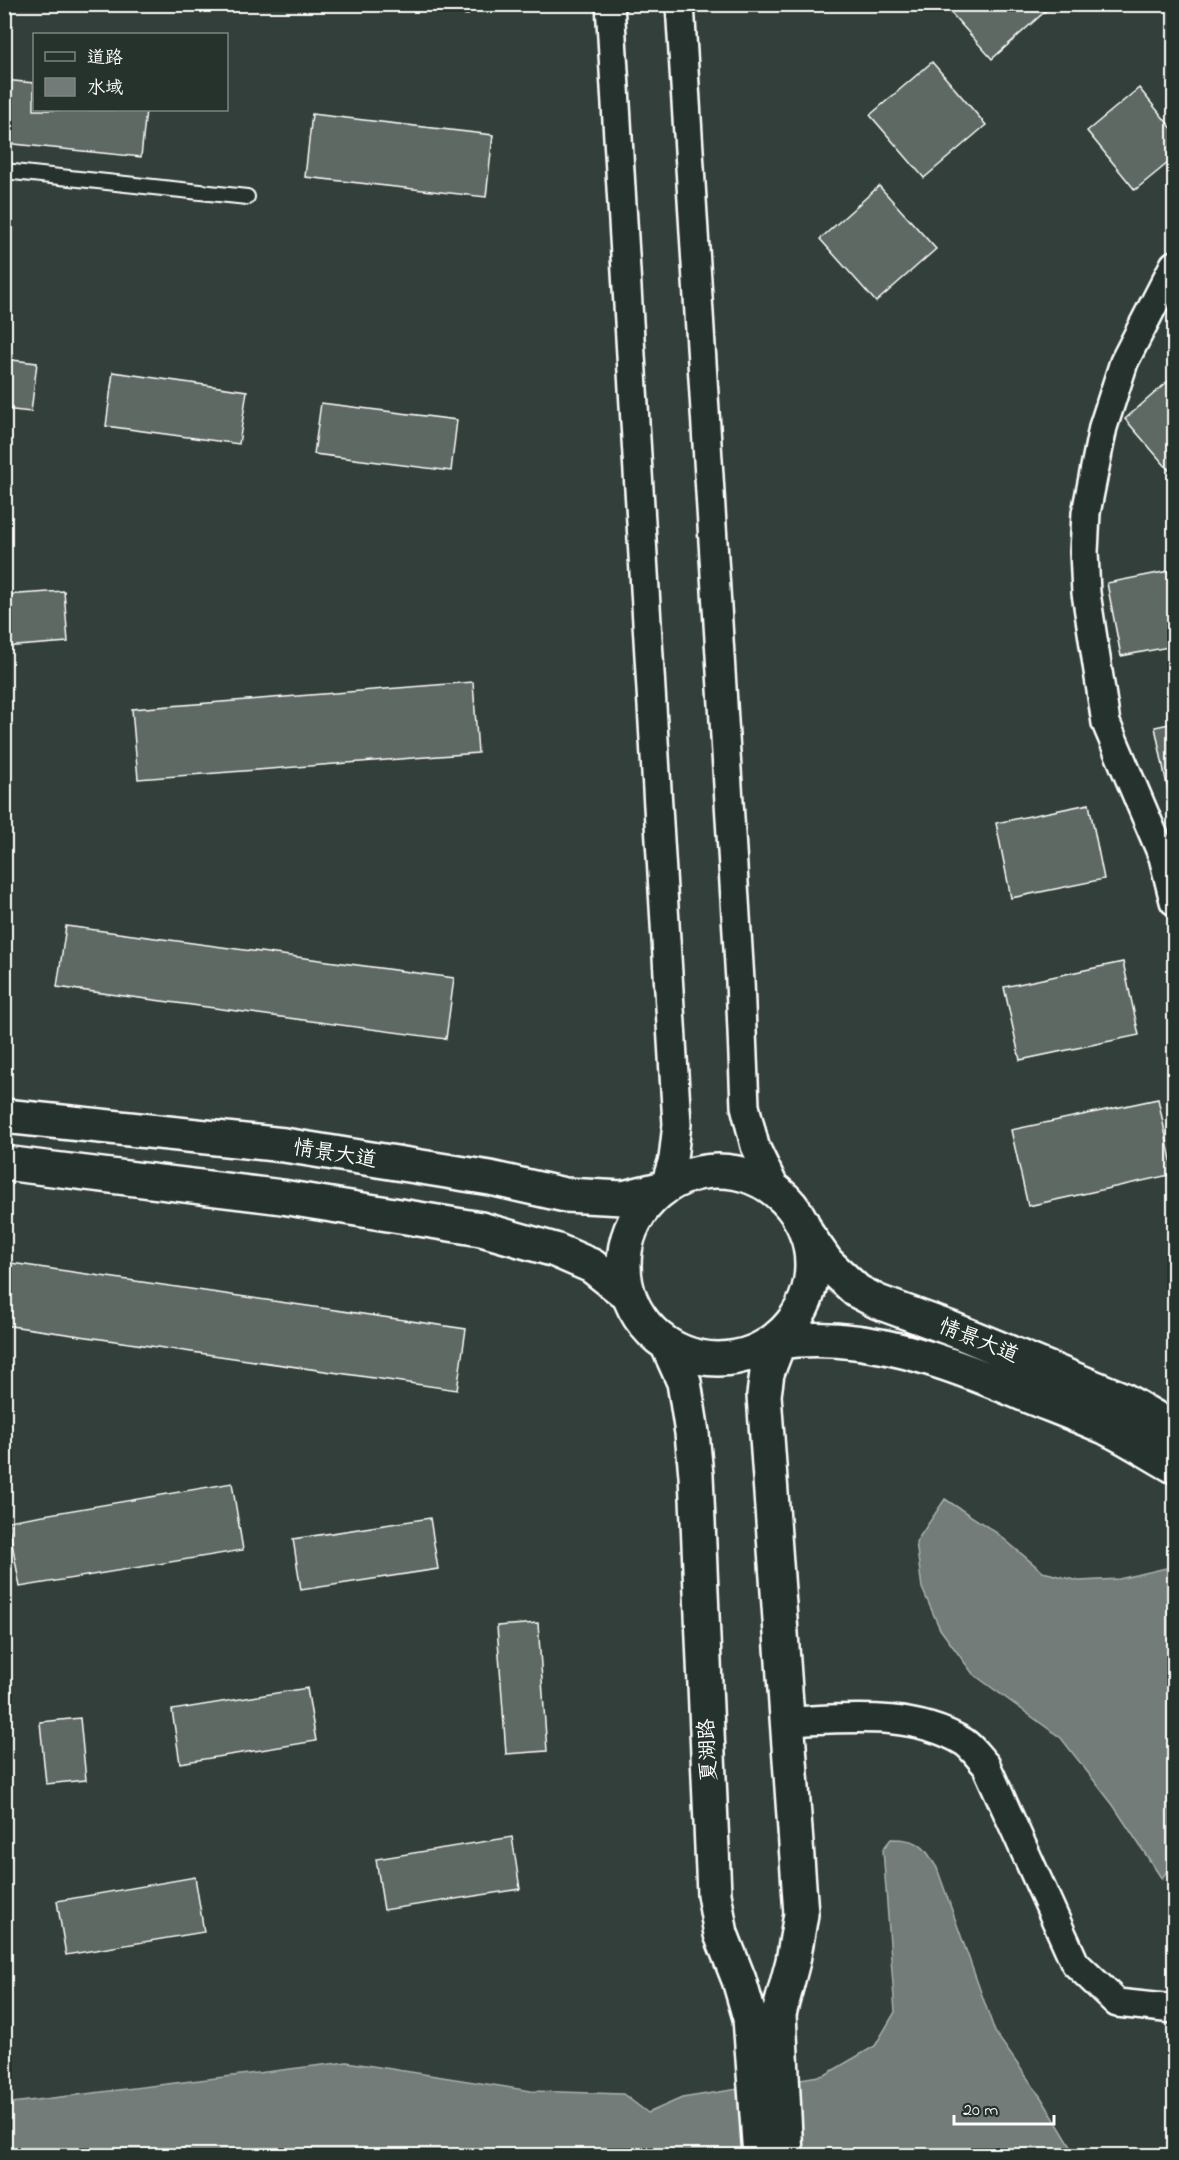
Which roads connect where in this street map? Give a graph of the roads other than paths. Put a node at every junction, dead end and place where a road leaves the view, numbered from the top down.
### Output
1 (610, 4) edge
2 (680, 4) edge
3 (4, 171) edge
4 (247, 197) dead end
5 (1174, 265) edge
6 (1174, 901) edge
7 (4, 1116) edge
8 (4, 1163) edge
9 (663, 1188) junction
10 (776, 1190) junction
11 (803, 1228) junction
12 (626, 1293) junction
13 (779, 1342) junction
14 (667, 1344) junction
15 (1174, 1429) edge
16 (1174, 1467) edge
17 (786, 1721) junction
18 (1174, 2009) edge
19 (768, 2071) junction
20 (760, 2156) edge
21 (786, 2156) edge

1 - 9 street
2 - 10 street
3 - 4 lane
5 - 6 street
7 - 9 street, 情景大道
8 - 12 street
9 - 10 street
9 - 12 street
10 - 11 street
11 - 13 street
11 - 15 street, 情景大道
12 - 14 street
13 - 14 street
13 - 16 street, 情景大道
13 - 17 street, 夏湖路
14 - 19 street, 夏湖路
17 - 18 street
17 - 19 street, 夏湖路
19 - 20 street, 夏湖路
19 - 21 street, 夏湖路

